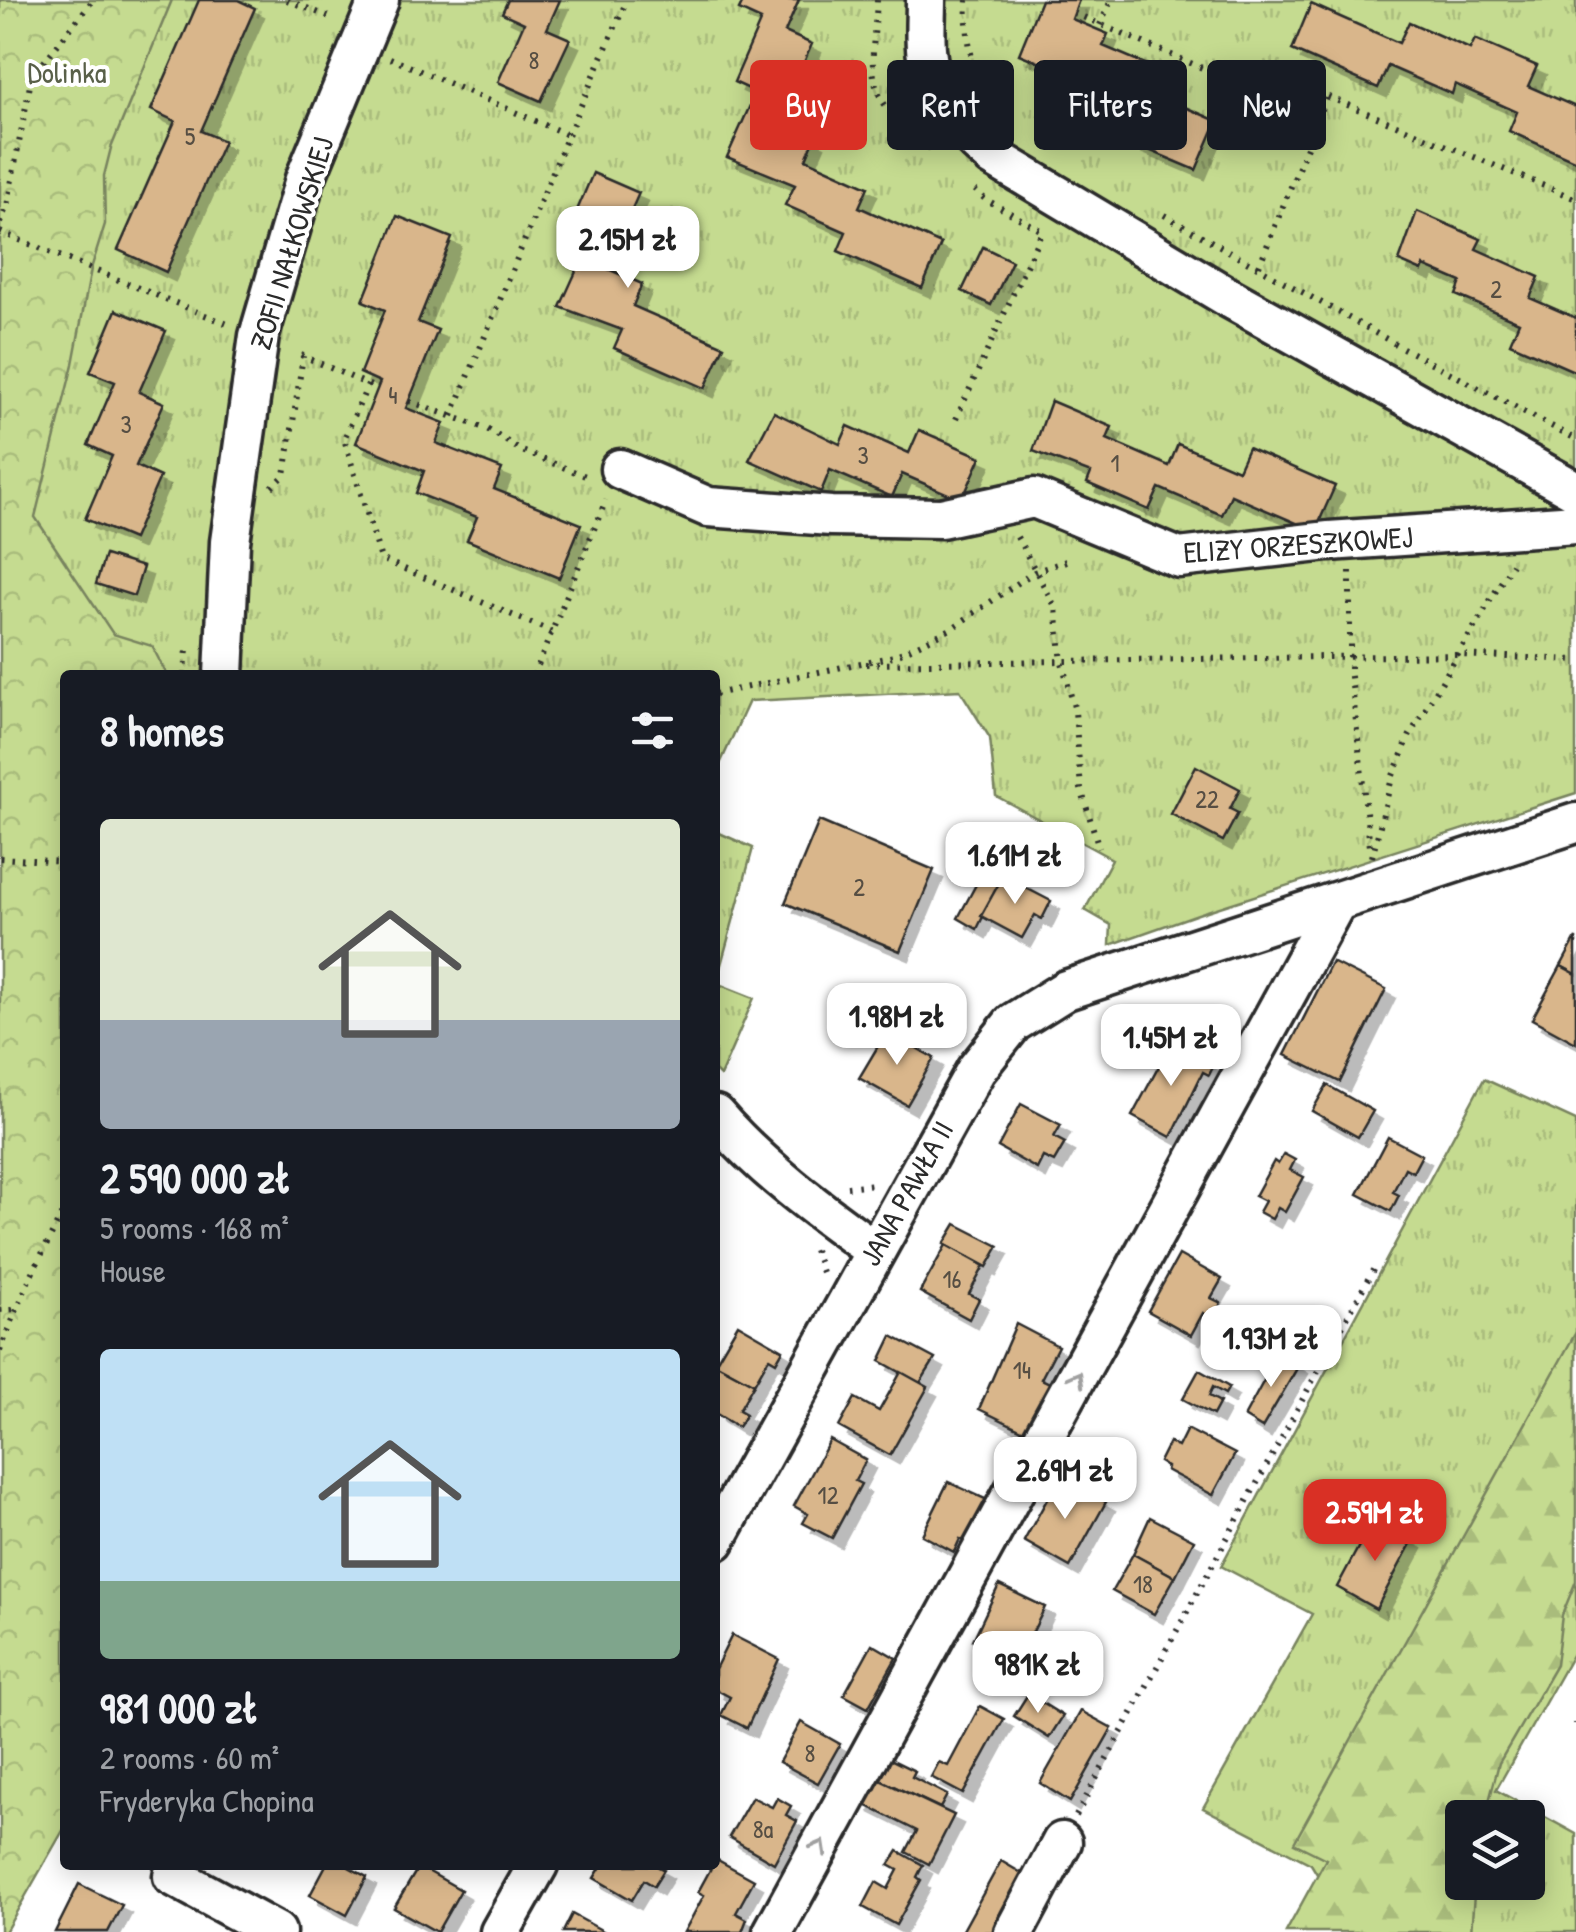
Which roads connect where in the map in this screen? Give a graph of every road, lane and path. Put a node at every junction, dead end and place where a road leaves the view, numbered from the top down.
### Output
1 (93, 0) edge
2 (286, 0) edge
3 (379, 0) edge
4 (627, 0) edge
5 (877, 0) edge
6 (926, 0) edge
7 (968, 0) edge
8 (1111, 0) edge
9 (1074, 13) dead end
10 (1100, 25) junction
11 (347, 33) junction
12 (972, 60) edge
13 (1327, 97) junction
14 (568, 134) junction
15 (946, 163) dead end
16 (972, 187) dead end
17 (1576, 199) edge
18 (1156, 210) dead end
19 (0, 223) edge
20 (0, 232) edge
21 (1258, 266) junction
22 (245, 331) junction
23 (368, 384) junction
24 (378, 389) dead end
25 (409, 402) dead end
26 (452, 416) junction
27 (956, 419) dead end
28 (1576, 438) edge
29 (616, 478) junction
30 (1576, 492) edge
31 (1576, 524) edge
32 (1536, 527) junction
33 (1016, 531) dead end
34 (1350, 540) junction
35 (1066, 561) dead end
36 (1034, 572) junction
37 (552, 632) junction
38 (1460, 656) junction
39 (1350, 659) junction
40 (1576, 660) edge
41 (1062, 662) junction
42 (866, 664) junction
43 (224, 670) edge
44 (536, 670) edge
45 (720, 693) edge
46 (1576, 823) edge
47 (1100, 848) dead end
48 (0, 858) edge
49 (60, 862) edge
50 (1336, 903) junction
51 (720, 1121) edge
52 (60, 1219) edge
53 (806, 1233) dead end
54 (874, 1250) junction
55 (1374, 1268) dead end
56 (824, 1279) dead end
57 (18, 1309) junction
58 (0, 1310) edge
59 (0, 1352) edge
60 (720, 1526) edge
61 (1062, 1842) joint
62 (535, 1870) edge
63 (173, 1876) dead end
64 (276, 1932) edge
65 (500, 1932) edge
66 (772, 1932) edge
67 (1014, 1932) edge

1 - 19 path
2 - 11 path
3 - 11 street, ZOFII NAŁKOWSKIEJ
4 - 14 path
5 - 15 path
6 - 30 street
7 - 12 path
8 - 10 path
9 - 10 path
10 - 13 path
11 - 14 path
11 - 22 street, ZOFII NAŁKOWSKIEJ
13 - 17 path
13 - 21 path
14 - 26 path
16 - 27 path
18 - 21 path
20 - 22 path
21 - 28 path
22 - 23 path
22 - 43 street, ZOFII NAŁKOWSKIEJ
23 - 24 path
23 - 37 path
25 - 26 path
26 - 29 path
29 - 34 street, ELIZY ORZESZKOWEJ
29 - 37 path
31 - 32 street, ELIZY ORZESZKOWEJ
32 - 34 street, ELIZY ORZESZKOWEJ
32 - 38 path
33 - 36 path
34 - 39 path
35 - 36 path
36 - 41 path
36 - 42 path
37 - 44 path
38 - 39 path
38 - 39 path
38 - 40 path
39 - 41 path
41 - 42 path
41 - 47 path
42 - 45 path
46 - 50 street, JANA PAWŁA II
48 - 49 path
50 - 54 street, JANA PAWŁA II
66 -> 50 street
51 - 54 street
52 - 57 path
53 - 56 path
54 - 60 street, JANA PAWŁA II
55 - 61 path
57 - 58 path
57 - 59 path
61 - 67 street
62 - 65 street
63 - 64 street

